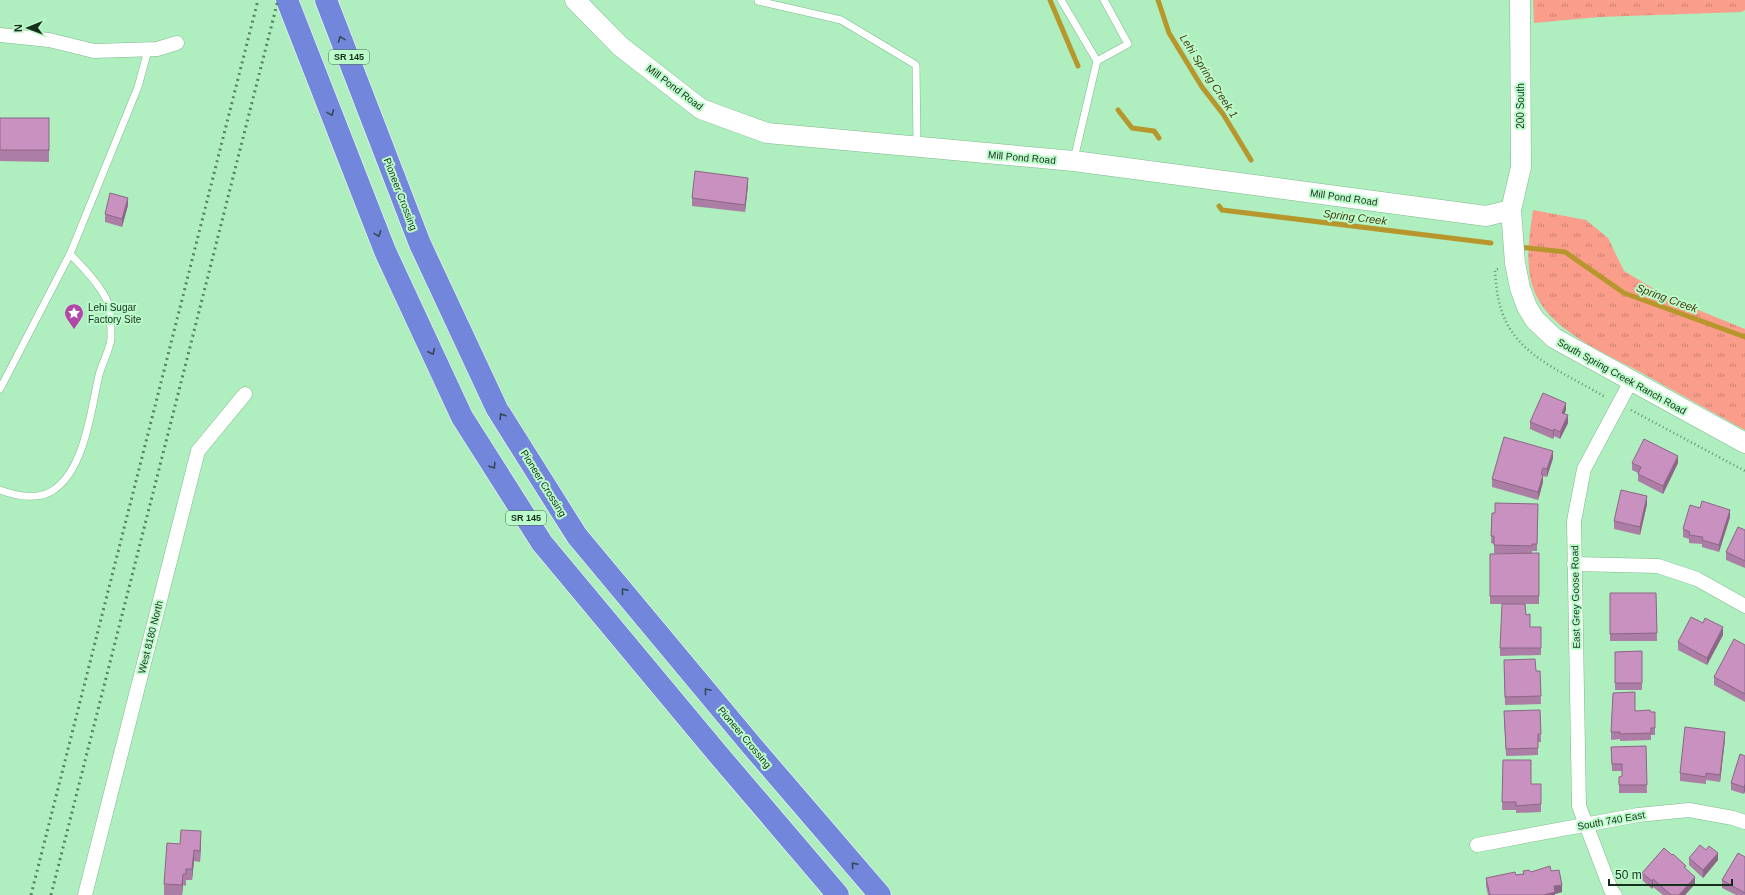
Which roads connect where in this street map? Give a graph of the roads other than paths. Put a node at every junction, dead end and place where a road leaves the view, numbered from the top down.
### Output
1 (287, 0) edge
2 (326, 0) edge
3 (576, 0) edge
4 (1061, 0) edge
5 (1104, 0) edge
6 (1520, 0) edge
7 (758, 1) dead end
8 (0, 35) edge
9 (177, 43) dead end
10 (148, 50) junction
11 (1097, 61) junction
12 (917, 147) junction
13 (1074, 161) junction
14 (1511, 210) junction
15 (70, 254) junction
16 (1515, 263) joint
17 (1631, 381) junction
18 (0, 389) edge
19 (245, 394) dead end
20 (1745, 443) edge
21 (0, 490) edge
22 (1574, 564) junction
23 (1745, 606) edge
24 (1745, 822) edge
25 (1586, 825) junction
26 (1477, 845) dead end
27 (85, 895) edge
28 (838, 895) edge
29 (880, 895) edge
30 (1615, 895) edge

1 -> 28 highway, SR 145
29 -> 2 highway, Pioneer Crossing / SR 145
3 - 12 street, Mill Pond Road
4 - 11 lane
5 - 11 lane
6 - 14 street, 200 South
7 - 12 lane
8 - 10 street
9 - 10 street
10 - 15 lane
11 - 13 lane
12 - 13 street, Mill Pond Road
13 - 14 street, Mill Pond Road
14 - 16 street, 200 South
15 - 18 lane
15 - 21 lane
16 - 17 street, South Spring Creek Ranch Road
17 - 20 street, South Spring Creek Ranch Road
17 - 22 street, East Grey Goose Road
19 - 27 street, West 8180 North
22 - 23 street
22 - 25 street, East Grey Goose Road
24 - 25 street, South 740 East
25 - 26 street, South 740 East
25 - 30 street, East Grey Goose Road

